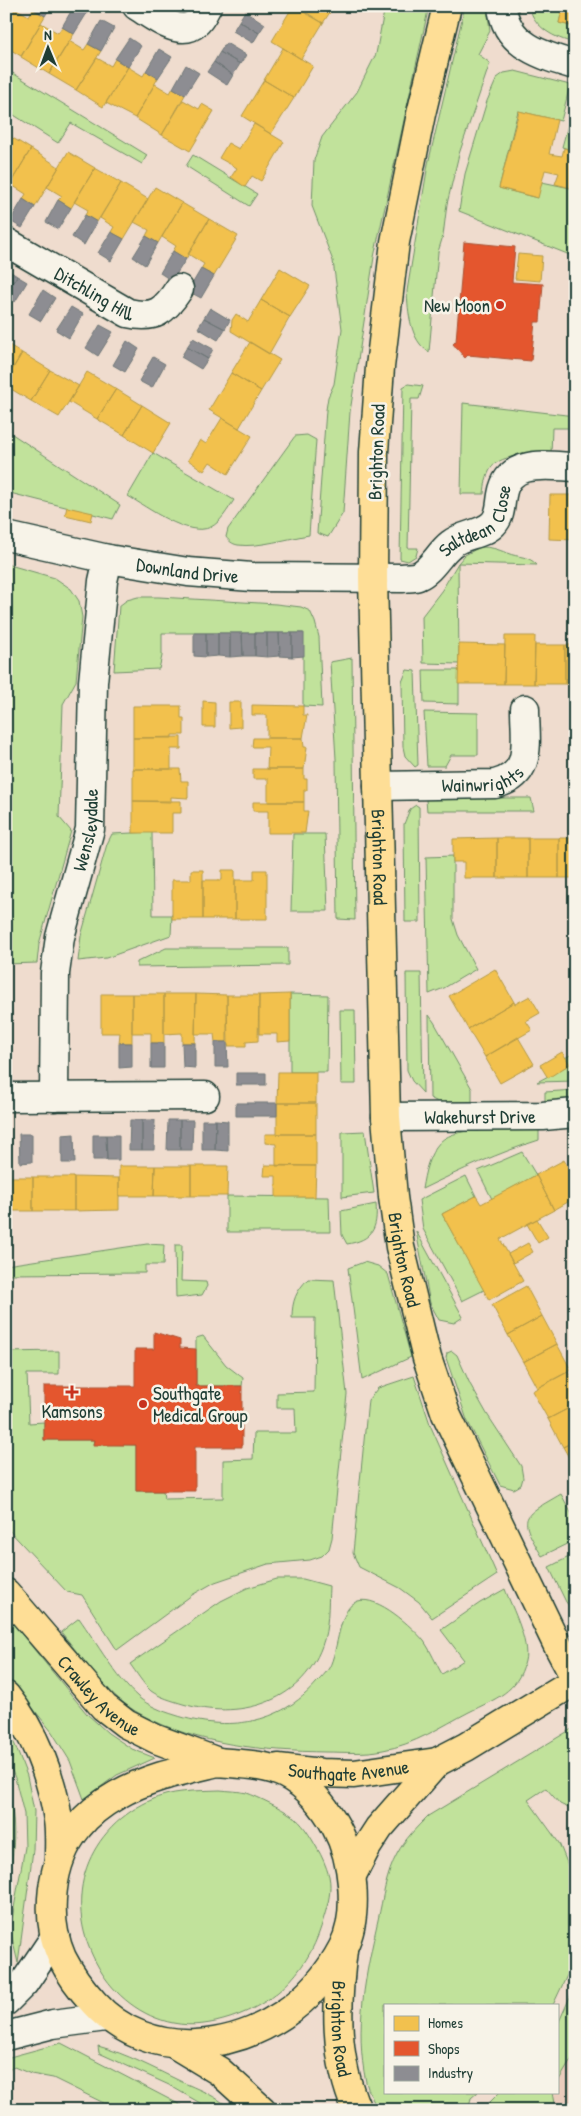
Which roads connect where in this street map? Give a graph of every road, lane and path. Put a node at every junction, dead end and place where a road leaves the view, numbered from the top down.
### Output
1 (137, 6) edge
2 (207, 6) edge
3 (447, 6) edge
4 (502, 6) edge
5 (575, 65) edge
6 (6, 242) edge
7 (179, 289) dead end
8 (575, 466) edge
9 (6, 536) edge
10 (108, 559) junction
11 (373, 578) junction
12 (525, 709) dead end
13 (378, 786) junction
14 (205, 1096) dead end
15 (6, 1097) edge
16 (54, 1097) junction
17 (575, 1113) edge
18 (386, 1117) junction
19 (6, 1593) edge
20 (575, 1679) edge
21 (6, 1696) edge
22 (218, 1762) junction
23 (437, 1762) junction
24 (262, 1766) junction
25 (59, 1861) junction
26 (352, 1875) junction
27 (55, 1937) junction
28 (344, 1946) junction
29 (6, 2002) edge
30 (106, 2017) junction
31 (6, 2036) edge
32 (176, 2045) junction
33 (262, 2110) edge
34 (357, 2110) edge

1 - 2 street
3 - 11 main road, Brighton Road
4 - 5 street
6 - 7 street, Ditchling Hill
8 - 11 street, Saltdean Close
9 - 10 street, Downland Drive
10 - 11 street, Downland Drive
10 - 16 street, Wensleydale
11 - 13 main road, Brighton Road
12 - 13 street, Wainwrights
13 - 18 main road, Brighton Road
14 - 16 street
15 - 16 street
17 - 18 street, Wakehurst Drive
18 - 20 main road, Brighton Road
19 - 22 main road, Crawley Avenue
20 - 23 main road, Southgate Avenue
21 - 25 main road
22 - 24 main road
22 - 25 main road
23 - 24 main road, Southgate Avenue
23 - 26 main road, Southgate Avenue
24 - 26 main road
25 - 27 main road
26 - 28 main road, Brighton Road
27 - 29 street
27 - 30 main road
28 - 32 main road
28 - 34 main road, Brighton Road
30 - 31 street
30 - 32 main road
32 - 33 main road

